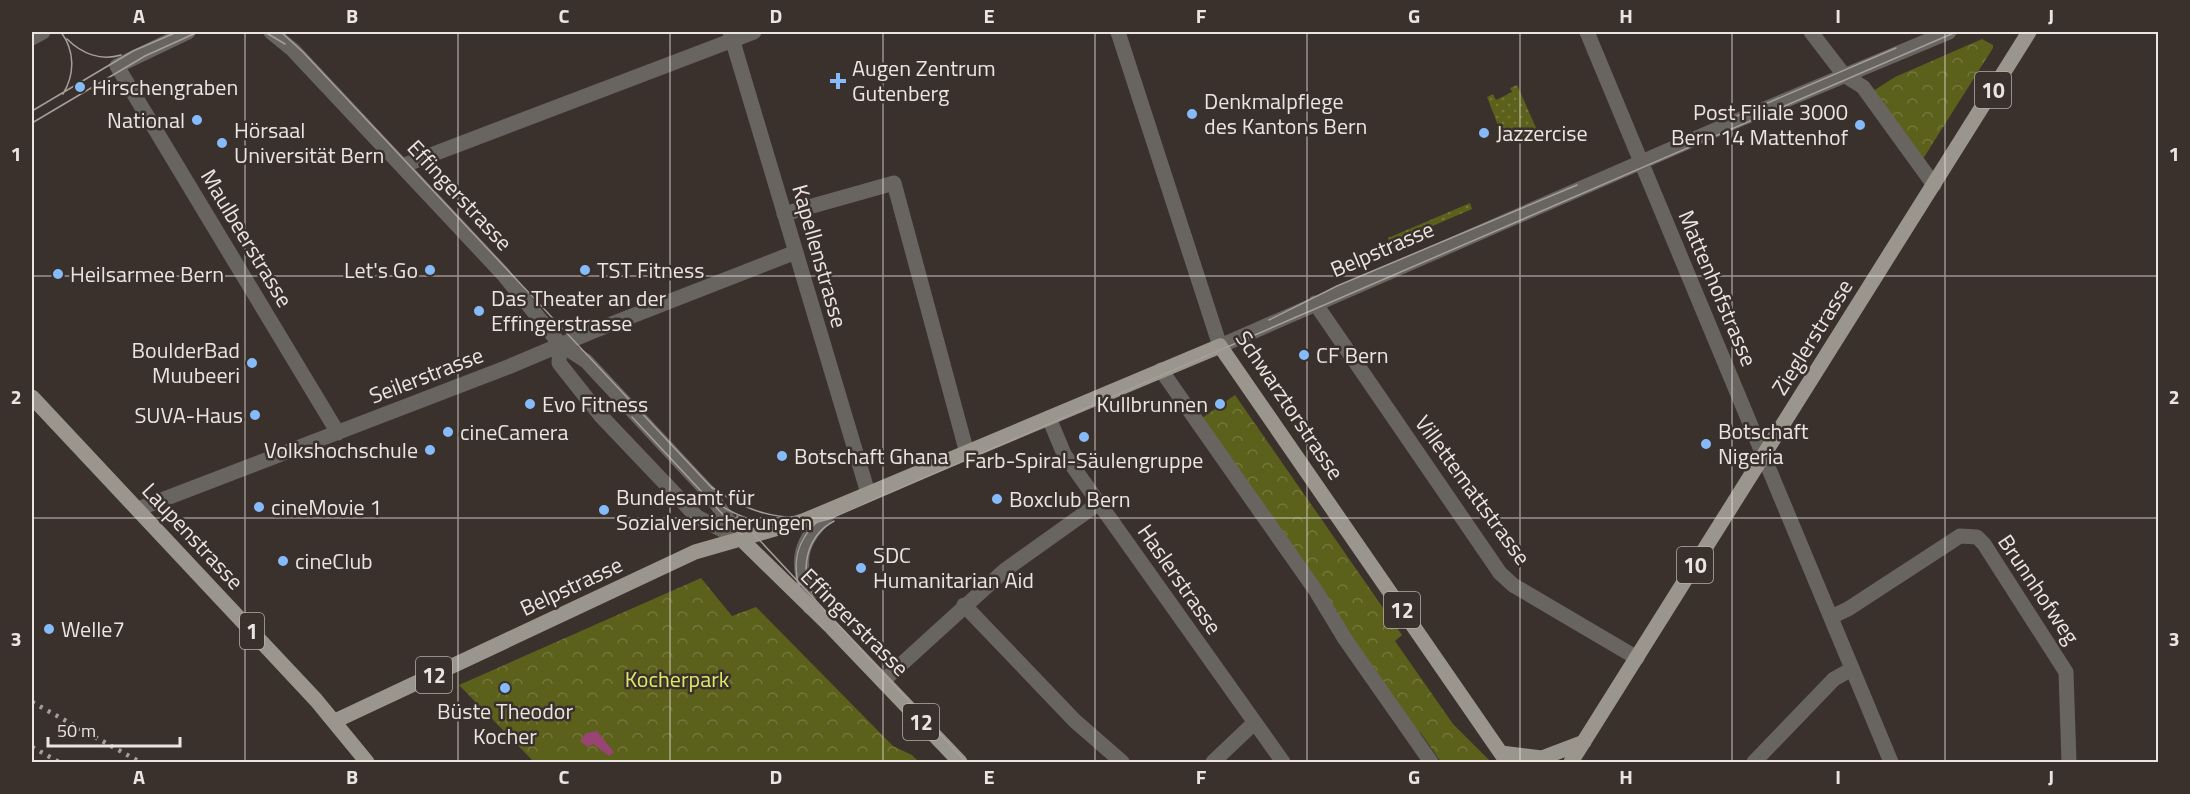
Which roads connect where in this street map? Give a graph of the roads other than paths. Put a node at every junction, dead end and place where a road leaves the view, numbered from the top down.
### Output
1 (43, 32) edge
2 (188, 32) edge
3 (271, 32) edge
4 (754, 32) edge
5 (1118, 32) edge
6 (1587, 32) edge
7 (1811, 32) edge
8 (1949, 32) edge
9 (2029, 32) edge
10 (732, 35) edge
11 (32, 38) edge
12 (1844, 75) junction
13 (1641, 162) junction
14 (402, 166) junction
15 (1934, 185) junction
16 (784, 214) junction
17 (796, 252) junction
18 (1315, 303) junction
19 (560, 344) junction
20 (1220, 346) junction
21 (1161, 370) junction
22 (32, 397) edge
23 (1049, 418) junction
24 (338, 433) junction
25 (967, 453) junction
26 (1764, 455) junction
27 (868, 493) junction
28 (1099, 503) junction
29 (138, 509) junction
30 (833, 509) junction
31 (742, 540) junction
32 (964, 605) junction
33 (810, 607) junction
34 (1831, 617) junction
35 (1637, 658) junction
36 (1852, 669) junction
37 (883, 681) junction
38 (335, 721) junction
39 (1254, 723) junction
40 (1584, 742) junction
41 (1504, 758) edge
42 (367, 762) edge
43 (960, 762) edge
44 (1122, 762) edge
45 (1213, 762) edge
46 (1283, 762) edge
47 (1431, 762) edge
48 (1571, 762) edge
49 (1754, 762) edge
50 (1891, 762) edge
51 (2069, 762) edge

1 - 11 street
2 - 24 street, Maulbeerstrasse
3 - 14 street, Effingerstrasse
4 - 10 street
5 - 20 street, Schwarztorstrasse
6 - 13 street, Mattenhofstrasse
7 - 12 street
8 - 12 street, Belpstrasse
9 - 15 main road, Zieglerstrasse / 10
10 - 14 street
10 - 16 street, Kapellenstrasse
12 - 13 street, Belpstrasse
12 - 15 street
13 - 18 street, Belpstrasse
13 - 26 street, Mattenhofstrasse
14 - 19 street, Effingerstrasse
15 - 26 main road, Zieglerstrasse / 10
16 - 17 street, Kapellenstrasse
16 - 25 street
17 - 19 street, Seilerstrasse
17 - 27 street, Kapellenstrasse
18 - 20 street, Belpstrasse
18 - 35 street, Villettemattstrasse
19 - 24 street, Seilerstrasse
19 - 31 street, Effingerstrasse
19 - 31 street, Effingerstrasse
20 - 21 main road, Belpstrasse / 12
20 - 41 main road, Schwarztorstrasse / 12
21 - 23 main road, Belpstrasse / 12
21 - 47 street
22 - 29 main road, Laupenstrasse / 1
23 - 25 main road, Belpstrasse / 12
23 - 28 street, Haslerstrasse
24 - 29 street, Seilerstrasse
25 - 27 main road, Belpstrasse / 12
26 - 34 street, Mattenhofstrasse
26 - 35 main road, Zieglerstrasse / 10
27 - 30 main road, Belpstrasse / 12
28 - 32 street
28 - 39 street, Haslerstrasse
29 - 38 main road, Laupenstrasse / 1
30 - 31 main road, Belpstrasse / 12
30 - 33 street, Belpstrasse
31 - 33 main road, Effingerstrasse / 12
31 - 38 main road, Belpstrasse / 12
32 - 37 street
32 - 44 street
33 - 37 main road, Effingerstrasse / 12
34 - 36 street, Mattenhofstrasse
34 - 51 street, Brunnhofweg
35 - 40 main road, Zieglerstrasse / 10
36 - 49 street
36 - 50 street, Mattenhofstrasse
37 - 43 main road, Effingerstrasse / 12
38 - 42 main road, Laupenstrasse / 1
39 - 45 street
39 - 46 street, Haslerstrasse
40 - 41 main road
40 - 48 main road, Zieglerstrasse / 10

